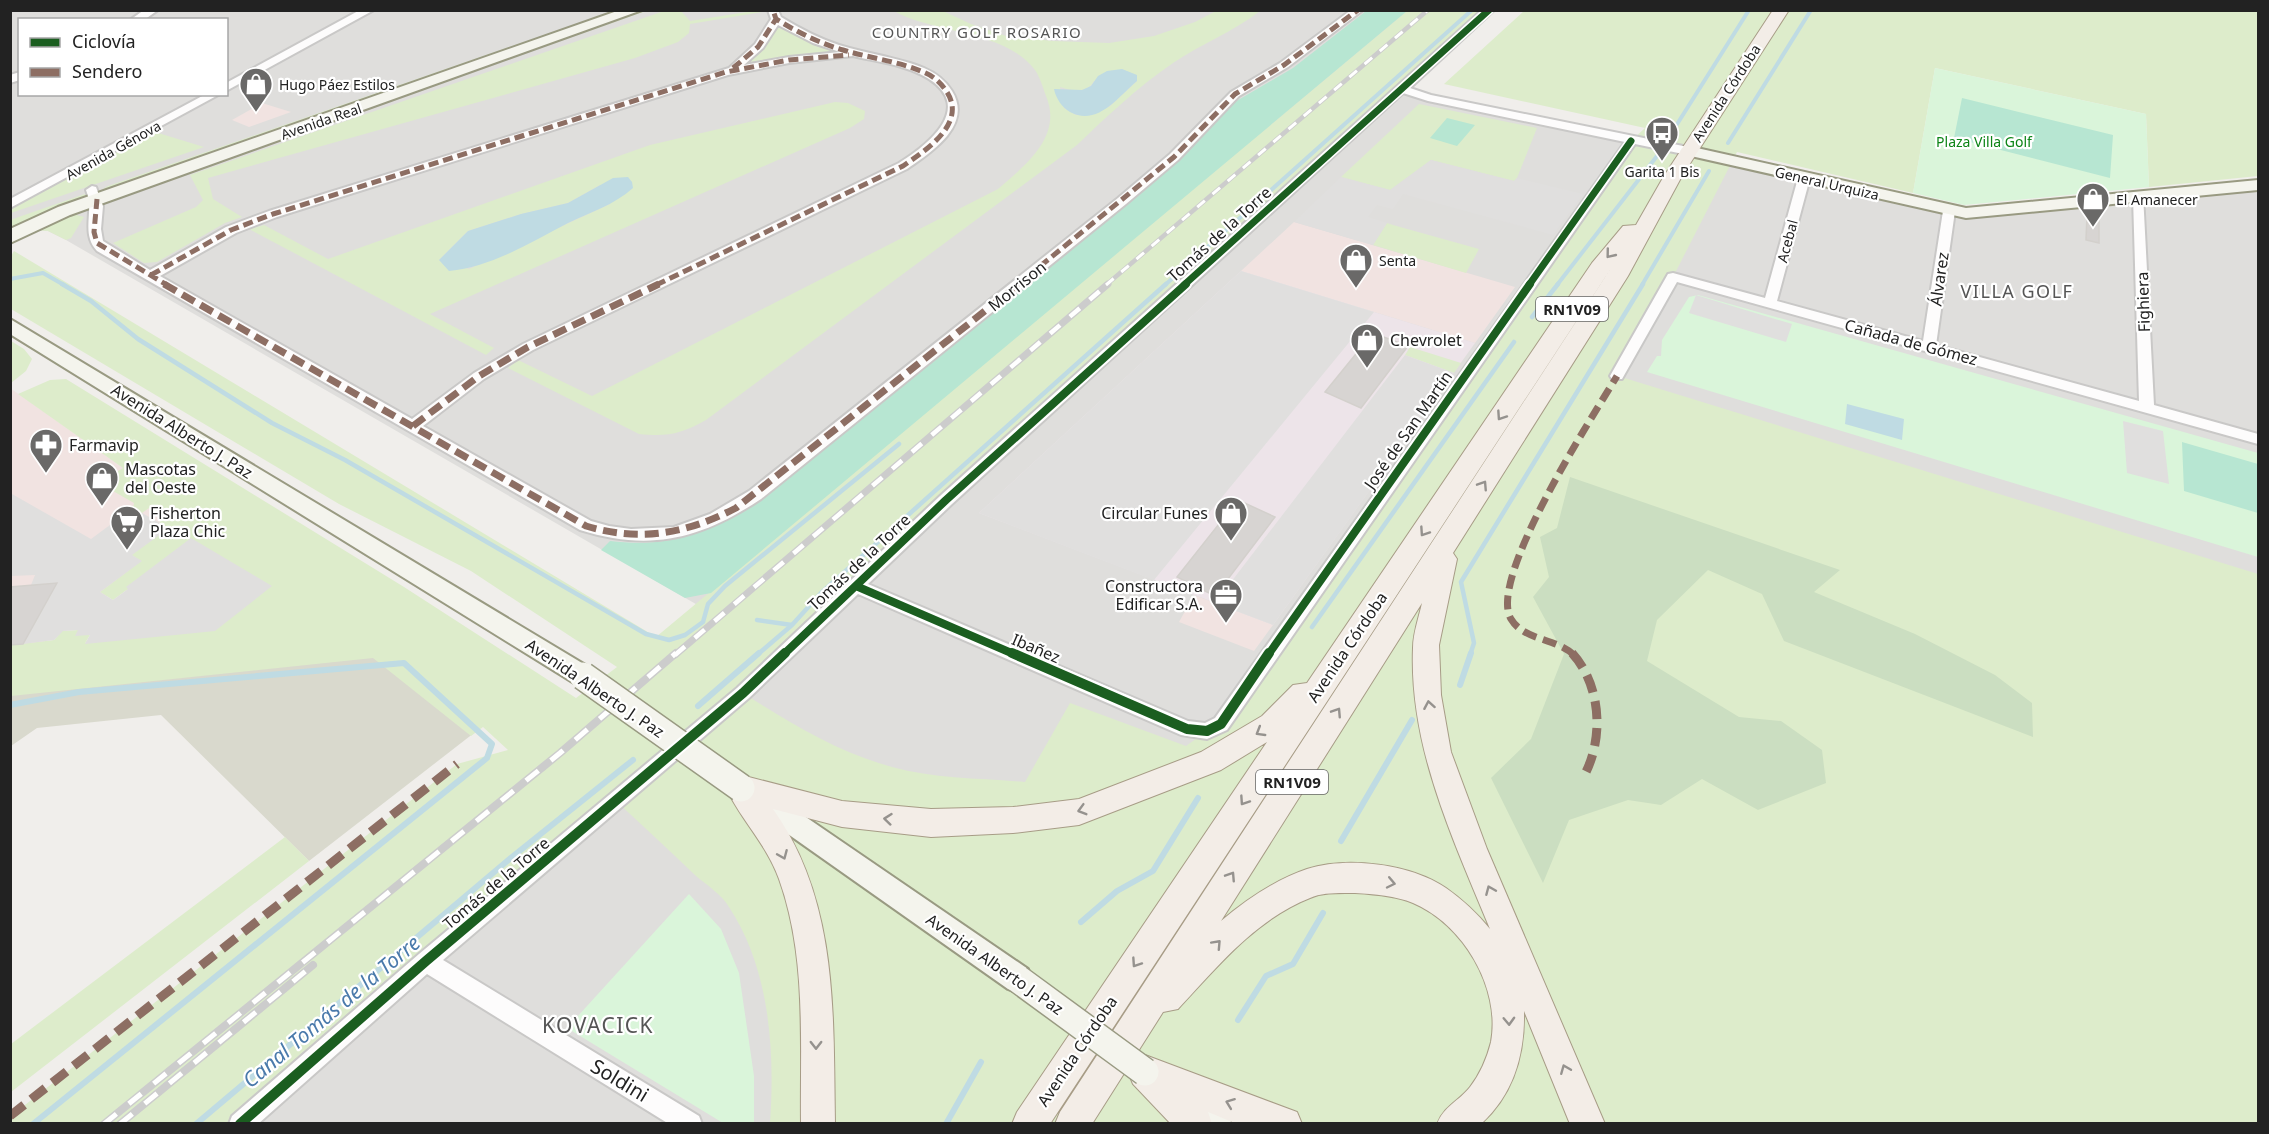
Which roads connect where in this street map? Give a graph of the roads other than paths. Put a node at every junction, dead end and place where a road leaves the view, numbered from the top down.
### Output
1 (153, 10) edge
2 (369, 10) edge
3 (607, 10) edge
4 (635, 10) edge
5 (1358, 10) edge
6 (1489, 10) edge
7 (1781, 10) edge
8 (774, 15) edge
9 (139, 18) edge
10 (861, 55) junction
11 (726, 72) junction
12 (228, 87) edge
13 (1402, 89) junction
14 (211, 96) edge
15 (1631, 141) junction
16 (1688, 151) junction
17 (1673, 176) junction
18 (1804, 178) junction
19 (2259, 185) edge
20 (94, 194) junction
21 (2139, 197) junction
22 (10, 204) edge
23 (1949, 212) junction
24 (10, 218) edge
25 (10, 238) edge
26 (151, 275) junction
27 (1770, 304) junction
28 (10, 325) edge
29 (1929, 347) junction
30 (1617, 376) dead end
31 (2147, 408) junction
32 (413, 426) junction
33 (2259, 438) edge
34 (1452, 534) junction
35 (856, 586) junction
36 (1347, 647) junction
37 (1207, 731) joint
38 (741, 788) junction
39 (426, 961) junction
40 (1132, 1031) junction
41 (1145, 1072) junction
42 (240, 1124) edge
43 (691, 1124) edge
44 (818, 1124) edge
45 (1029, 1124) edge
46 (1072, 1124) edge
47 (1195, 1124) edge
48 (1217, 1124) edge
49 (1285, 1124) edge
50 (1454, 1124) edge
51 (1588, 1124) edge

1 - 9 street
2 - 12 street
3 - 20 main road, Avenida Real
4 - 20 main road, Avenida Real
5 - 32 street, Morrison
6 - 13 street, Tomás de la Torre
7 - 16 main road, Avenida Córdoba / RN1V09
8 - 10 street
8 - 11 street
10 - 11 street
10 - 32 street
11 - 26 street
13 - 15 street, General Urquiza
13 - 35 street, Tomás de la Torre
14 - 22 street, Avenida Génova
15 - 16 street, General Urquiza
15 - 37 street, José de San Martín
16 - 17 main road, Avenida Córdoba / RN1V09
16 - 18 main road, General Urquiza
34 -> 17 main road, Avenida Córdoba / RN1V09
17 -> 36 main road, Avenida Córdoba / RN1V09
18 - 23 main road, General Urquiza
18 - 27 street, Acebal
19 - 21 main road, General Urquiza
20 - 24 main road, Avenida Real
20 - 25 main road, Avenida Real
20 - 26 street, Morrison
21 - 23 main road, General Urquiza
21 - 31 street, Fighiera
23 - 29 street, Álvarez
26 - 32 street, Morrison
27 - 29 street, Cañada de Gómez
27 - 30 street, Cañada de Gómez
28 - 38 main road, Avenida Alberto J. Paz, bridge
29 - 31 street, Cañada de Gómez
31 - 33 street, Cañada de Gómez
40 -> 34 main road, Avenida Córdoba / RN1V09
51 -> 34 main road
35 - 37 street, Ibañez
35 - 39 street, Tomás de la Torre
36 -> 38 main road
36 -> 45 main road, Avenida Córdoba / RN1V09
38 - 41 main road, Avenida Alberto J. Paz, bridge
38 -> 44 main road
39 - 42 street, Tomás de la Torre
39 - 43 street, Soldini
40 - 46 main road, Avenida Córdoba / RN1V09
40 -> 50 main road
41 - 47 main road
41 - 48 main road, Avenida Alberto J. Paz
49 -> 41 main road

